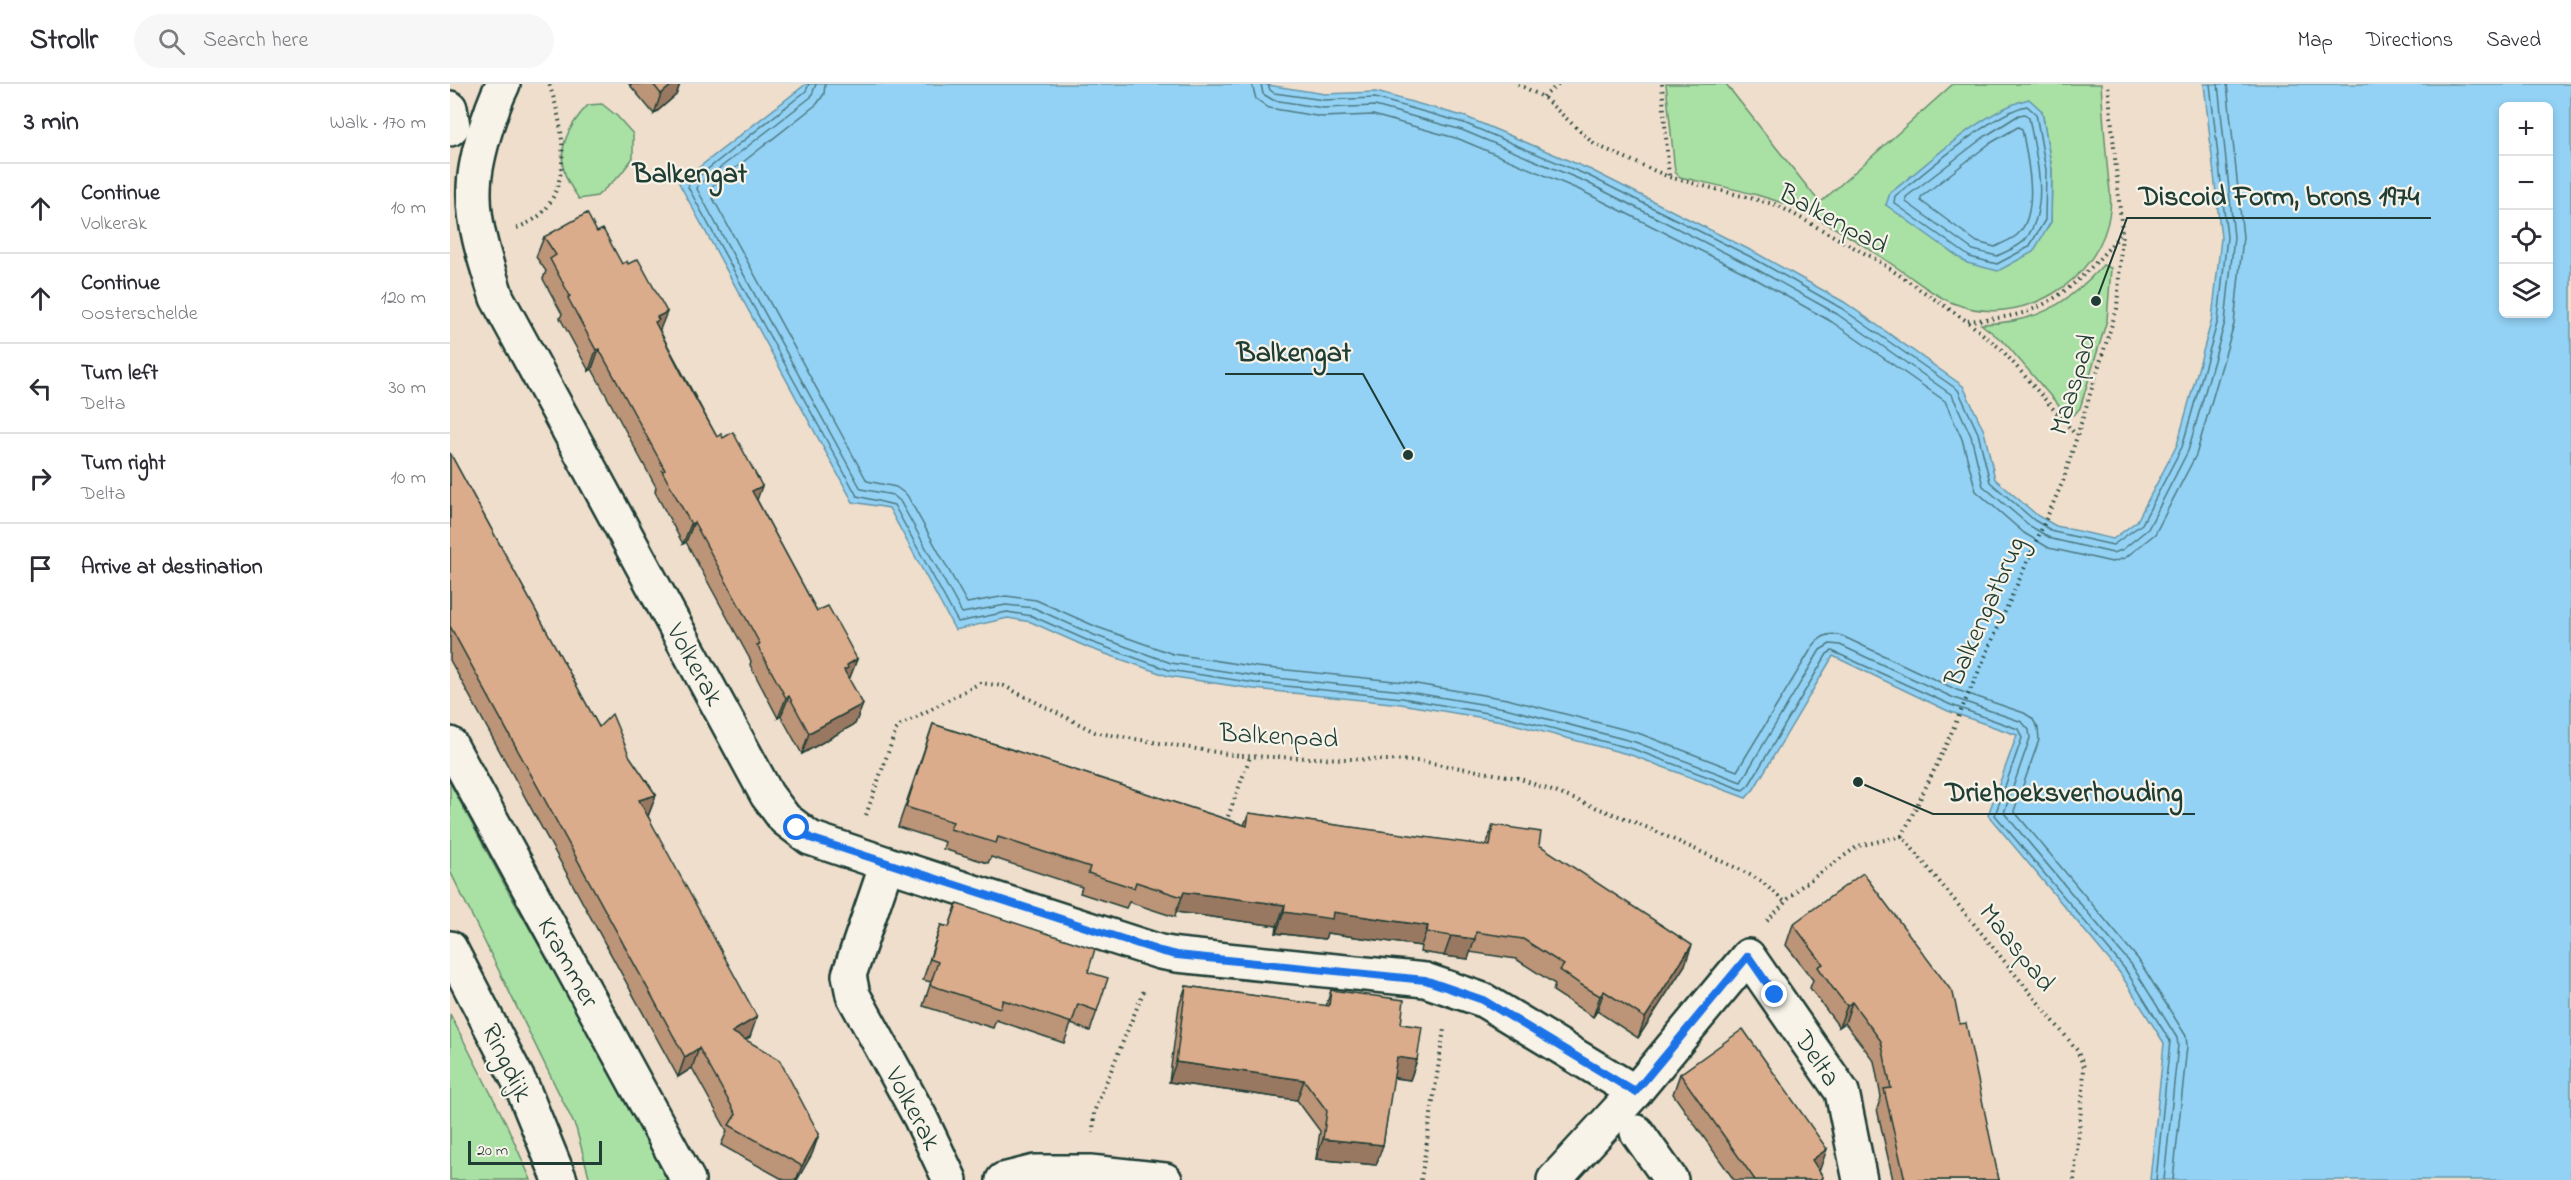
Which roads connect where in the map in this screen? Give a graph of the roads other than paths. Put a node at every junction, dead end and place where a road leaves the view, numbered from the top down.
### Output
1 (503, 84) edge
2 (450, 108) edge
3 (450, 129) edge
4 (450, 744) edge
5 (887, 864) junction
6 (450, 948) edge
7 (1635, 1092) junction
8 (1637, 1132) dead end
9 (560, 1180) edge
10 (688, 1180) edge
11 (950, 1180) edge
12 (1003, 1180) edge
13 (1165, 1180) edge
14 (1554, 1180) edge
15 (1671, 1180) edge
16 (1860, 1180) edge

1 - 5 street, Volkerak
2 - 3 street
4 - 10 street, Krammer
5 - 7 street
5 - 11 street, Volkerak
6 - 9 street, Ringdijk
7 - 14 street
7 - 16 street, Delta
8 - 15 street
12 - 13 street

